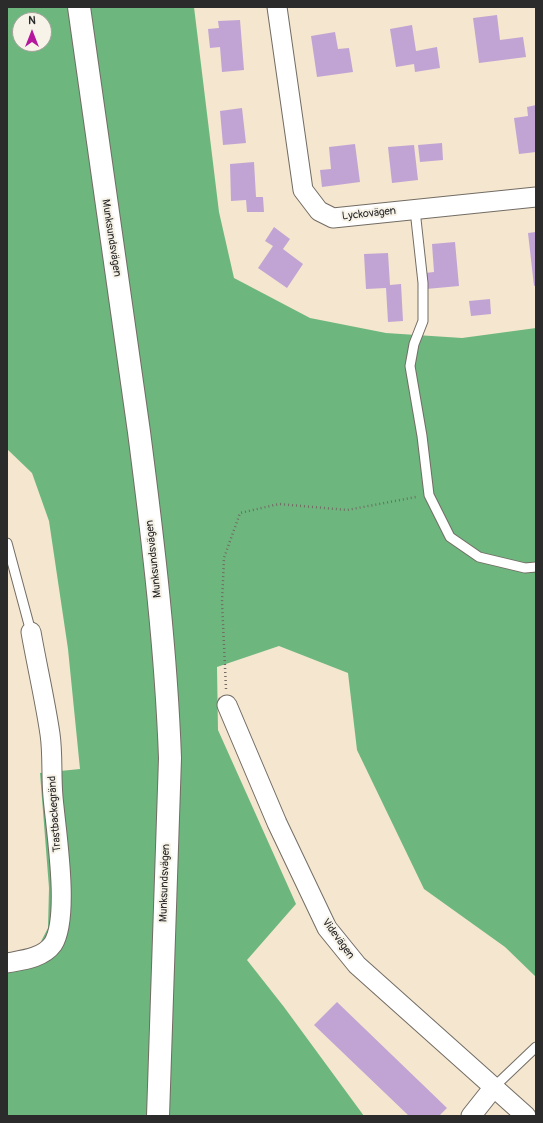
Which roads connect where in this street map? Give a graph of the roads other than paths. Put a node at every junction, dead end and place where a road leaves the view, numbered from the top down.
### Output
1 (79, 7) edge
2 (277, 7) edge
3 (536, 196) edge
4 (415, 210) junction
5 (7, 544) edge
6 (536, 567) edge
7 (31, 632) joint
8 (227, 705) road end
9 (7, 963) edge
10 (536, 1047) edge
11 (494, 1087) junction
12 (158, 1116) edge
13 (471, 1116) edge
14 (526, 1116) edge

1 - 12 street, Munksundsvägen
2 - 4 street, Lyckovägen
3 - 4 street, Lyckovägen
4 - 6 lane
5 - 7 lane
7 - 9 street, Trastbackegränd
8 - 11 street, Videvägen
10 - 11 lane
11 - 13 street
11 - 14 street, Videvägen

